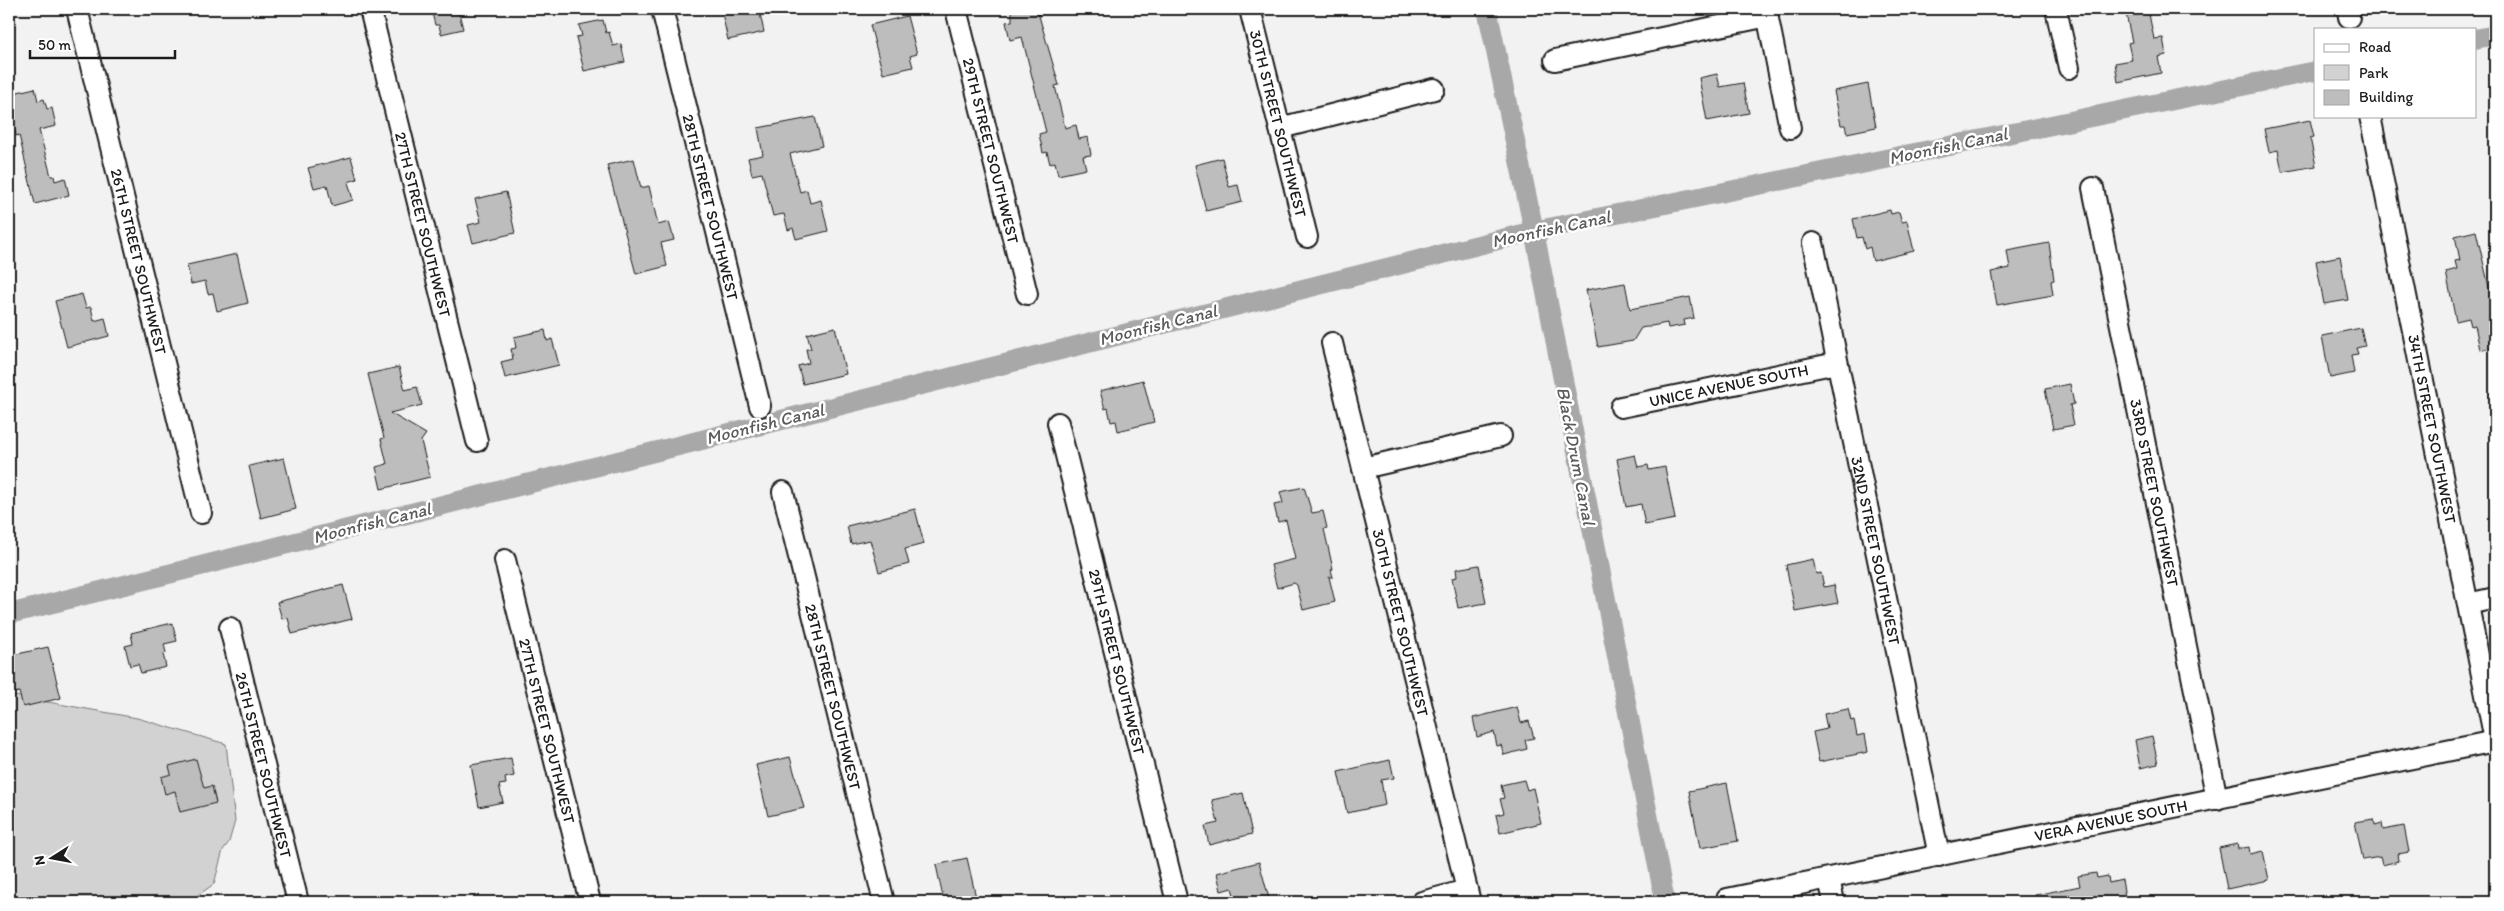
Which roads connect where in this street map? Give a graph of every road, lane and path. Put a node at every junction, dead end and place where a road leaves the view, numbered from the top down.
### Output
1 (77, 9) edge
2 (370, 9) edge
3 (662, 9) edge
4 (956, 9) edge
5 (1250, 9) edge
6 (2056, 9) edge
7 (1767, 12) edge
8 (1555, 60) dead end
9 (2069, 68) dead end
10 (1434, 89) dead end
11 (2370, 118) edge
12 (1280, 128) junction
13 (1790, 128) dead end
14 (2093, 188) dead end
15 (1307, 237) dead end
16 (1813, 243) dead end
17 (1027, 294) dead end
18 (1332, 343) dead end
19 (1837, 363) junction
20 (760, 406) dead end
21 (1621, 407) dead end
22 (1058, 423) dead end
23 (1501, 436) dead end
24 (477, 440) dead end
25 (1363, 468) junction
26 (783, 492) dead end
27 (201, 513) dead end
28 (505, 560) dead end
29 (2495, 598) edge
30 (2468, 604) junction
31 (230, 628) dead end
32 (2495, 740) edge
33 (2217, 799) junction
34 (1939, 856) junction
35 (1829, 879) junction
36 (1468, 896) edge
37 (1727, 899) dead end
38 (298, 902) edge
39 (590, 902) edge
40 (884, 902) edge
41 (1178, 902) edge
42 (1422, 902) edge
43 (1834, 902) edge

1 - 27 street, 26TH STREET SOUTHWEST
2 - 24 street, 27TH STREET SOUTHWEST
3 - 20 street, 28TH STREET SOUTHWEST
4 - 17 street, 29TH STREET SOUTHWEST
5 - 12 street, 30TH STREET SOUTHWEST
6 - 9 street
7 - 8 street
7 - 13 street
10 - 12 street
11 - 30 street, 34TH STREET SOUTHWEST
12 - 15 street, 30TH STREET SOUTHWEST
14 - 33 street, 33RD STREET SOUTHWEST
16 - 19 street, 32ND STREET SOUTHWEST
18 - 25 street, 30TH STREET SOUTHWEST
19 - 21 street, UNICE AVENUE SOUTH
19 - 34 street, 32ND STREET SOUTHWEST
22 - 41 street, 29TH STREET SOUTHWEST
23 - 25 street
25 - 36 street, 30TH STREET SOUTHWEST
26 - 40 street, 28TH STREET SOUTHWEST
28 - 39 street, 27TH STREET SOUTHWEST
29 - 30 street
30 - 32 street, 34TH STREET SOUTHWEST
31 - 38 street, 26TH STREET SOUTHWEST
32 - 33 street, VERA AVENUE SOUTH
33 - 34 street, VERA AVENUE SOUTH
34 - 35 street, VERA AVENUE SOUTH
35 - 37 street, VERA AVENUE SOUTH
35 - 43 street
36 - 42 street

